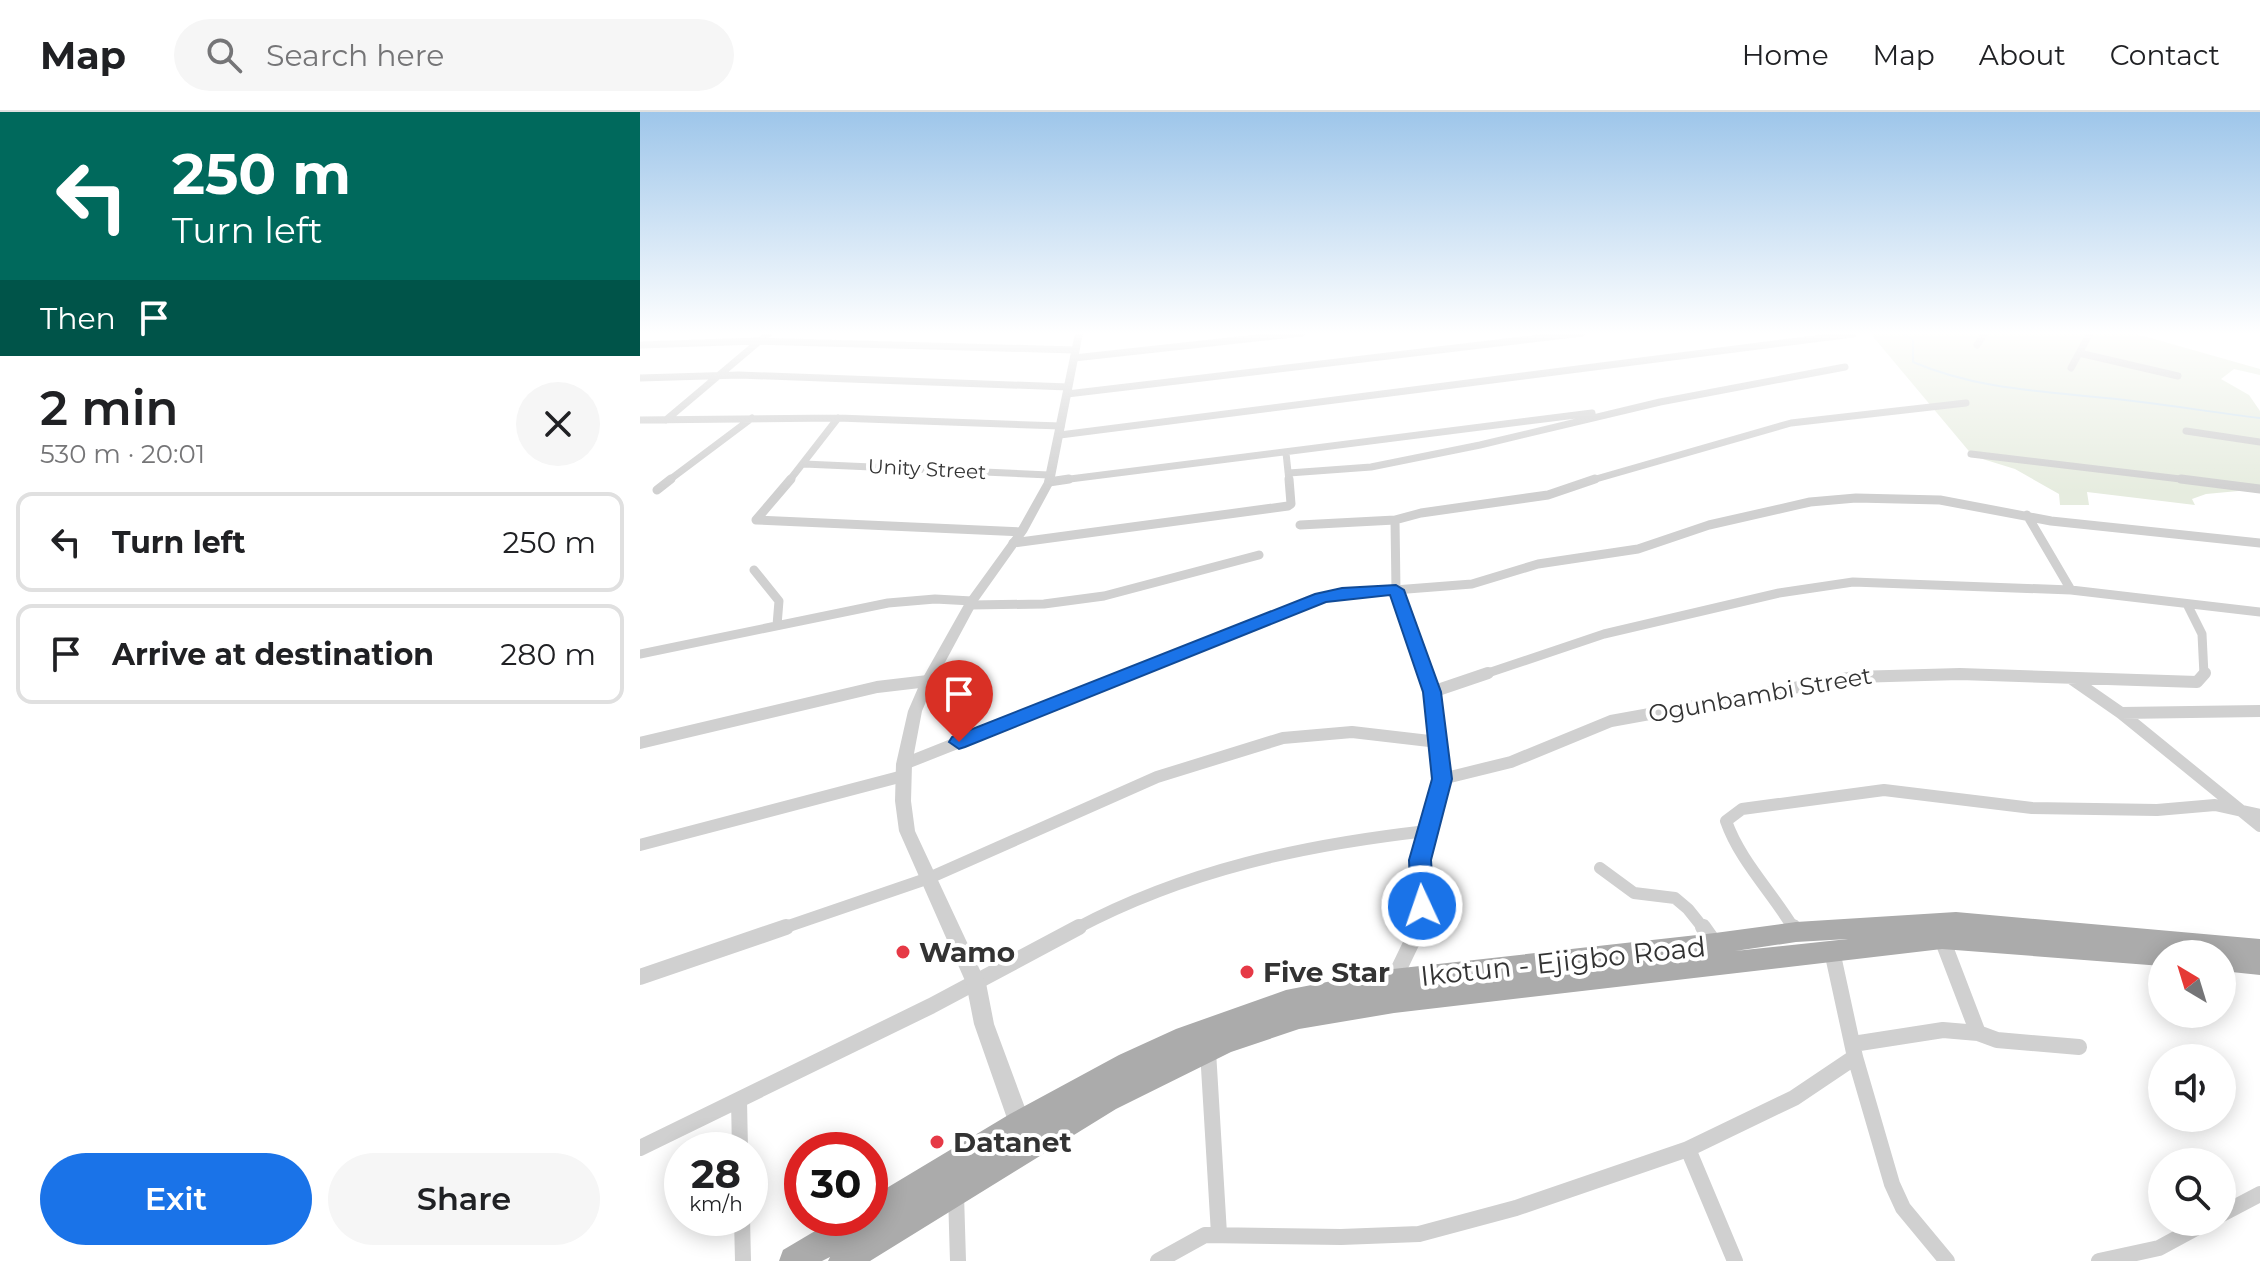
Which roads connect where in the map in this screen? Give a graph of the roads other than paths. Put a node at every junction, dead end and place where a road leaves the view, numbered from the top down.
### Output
1 (703, 387) edge
2 (989, 387) edge
3 (1069, 387) edge
4 (1098, 387) edge
5 (1423, 387) edge
6 (1745, 387) edge
7 (1068, 390) junction
8 (1966, 403) dead end
9 (1600, 415) junction
10 (753, 418) junction
11 (838, 418) junction
12 (666, 420) junction
13 (643, 422) edge
14 (1061, 431) junction
15 (2186, 431) dead end
16 (2260, 442) edge
17 (1286, 453) junction
18 (1971, 454) dead end
19 (804, 464) junction
20 (1289, 473) junction
21 (1049, 479) junction
22 (2260, 489) edge
23 (657, 490) dead end
24 (2027, 515) junction
25 (1395, 520) junction
26 (1300, 525) dead end
27 (1017, 538) junction
28 (2260, 543) edge
29 (1259, 555) dead end
30 (754, 570) dead end
31 (1396, 590) junction
32 (2071, 590) junction
33 (971, 603) junction
34 (2188, 606) junction
35 (2260, 612) edge
36 (777, 625) junction
37 (640, 654) edge
38 (2070, 678) junction
39 (928, 681) junction
40 (1432, 692) junction
41 (2260, 711) edge
42 (2121, 713) junction
43 (1438, 742) junction
44 (640, 743) edge
45 (903, 770) junction
46 (1442, 779) junction
47 (2240, 811) junction
48 (2260, 815) edge
49 (2260, 826) edge
50 (1427, 831) junction
51 (640, 845) edge
52 (1600, 868) dead end
53 (929, 878) junction
54 (1796, 932) junction
55 (1942, 939) junction
56 (1715, 944) junction
57 (2260, 950) edge
58 (1832, 951) junction
59 (2148, 954) edge
60 (2236, 961) edge
61 (2260, 964) edge
62 (640, 977) edge
63 (976, 983) junction
64 (1394, 990) junction
65 (1978, 1033) junction
66 (2079, 1047) dead end
67 (1208, 1049) junction
68 (1854, 1051) junction
69 (739, 1100) junction
70 (1020, 1124) junction
71 (740, 1132) edge
72 (640, 1148) edge
73 (1688, 1149) junction
74 (956, 1188) junction
75 (2260, 1194) edge
76 (888, 1204) edge
77 (2236, 1207) edge
78 (1219, 1234) junction
79 (742, 1236) edge
80 (835, 1236) edge
81 (2181, 1236) edge
82 (743, 1261) edge
83 (794, 1261) edge
84 (843, 1261) edge
85 (958, 1261) edge
86 (1158, 1261) edge
87 (1735, 1261) edge
88 (1947, 1261) edge
89 (2099, 1261) edge

1 - 12 street
2 - 7 street
3 - 7 street
4 - 7 street
5 - 14 street
6 - 9 street
7 - 14 street
8 - 25 street
9 - 17 street, Unity Street
9 - 20 street
10 - 11 street
10 - 12 street
10 - 23 street
11 - 14 street
11 - 19 street
12 - 13 street
14 - 21 street
15 - 16 street
17 - 20 street
17 - 21 street, Unity Street
18 - 22 street
19 - 21 street, Unity Street
19 - 27 street
20 - 27 street
21 - 27 street
24 - 28 street
24 - 31 street
24 - 32 street
25 - 26 street
25 - 31 street
27 - 33 street
29 - 33 street
30 - 36 street
31 - 40 street
31 - 45 street
32 - 34 street
32 - 40 street
33 - 36 street
33 - 39 street
34 - 35 street
34 - 38 street, Ogunbambi Street
36 - 37 street
38 - 42 street
38 - 46 street, Ogunbambi Street
39 - 44 street
39 - 45 street
40 - 43 street
41 - 42 street
42 - 47 street
43 - 46 street
43 - 53 street
45 - 51 street
45 - 53 street
46 - 50 street
47 - 48 street
47 - 49 street
47 - 54 street
50 - 63 street
50 - 64 street
52 - 56 street
53 - 62 street
53 - 63 street
54 - 56 main road, Ikotun - Ejigbo Road
54 - 57 main road, Ikotun - Ejigbo Road
55 - 58 main road, Ikotun - Ejigbo Road
55 - 59 main road, Ikotun - Ejigbo Road
55 - 65 street
56 - 64 main road, Ikotun - Ejigbo Road
58 - 64 main road, Ikotun - Ejigbo Road
58 - 68 street
60 - 61 main road
63 - 69 street
63 - 70 street
64 - 67 main road, Ikotun - Ejigbo Road
64 - 70 main road, Ikotun - Ejigbo Road
65 - 66 street
65 - 68 street
67 - 74 main road, Ikotun - Ejigbo Road
67 - 78 street
68 - 73 street
68 - 88 street
69 - 71 street
69 - 72 street
70 - 76 main road, Ikotun - Ejigbo Road
73 - 78 street
73 - 87 street
74 - 84 main road, Ikotun - Ejigbo Road
74 - 85 street
75 - 77 street
78 - 86 street
79 - 82 street
80 - 83 main road
81 - 89 street

